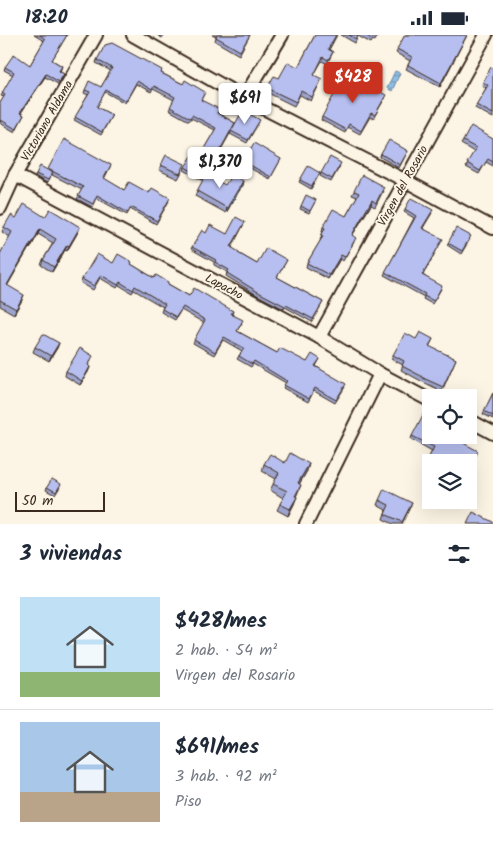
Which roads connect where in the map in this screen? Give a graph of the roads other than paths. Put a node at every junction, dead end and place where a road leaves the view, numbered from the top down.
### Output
1 (96, 35) edge
2 (133, 35) edge
3 (282, 35) edge
4 (486, 35) edge
5 (244, 98) junction
6 (15, 175) junction
7 (406, 181) junction
8 (0, 207) edge
9 (493, 228) edge
10 (319, 337) junction
11 (380, 375) junction
12 (422, 396) edge
13 (477, 424) edge
14 (493, 433) edge
15 (306, 524) edge

1 - 6 street, Victoriano Aldama
2 - 5 street
3 - 5 street
4 - 7 street, Virgen del Rosario
5 - 7 street
6 - 8 street, Victoriano Aldama
6 - 10 street, Lapacho
7 - 9 street
7 - 10 street, Virgen del Rosario
10 - 11 street, Lapacho
11 - 12 street, Lapacho
11 - 15 street
13 - 14 street

